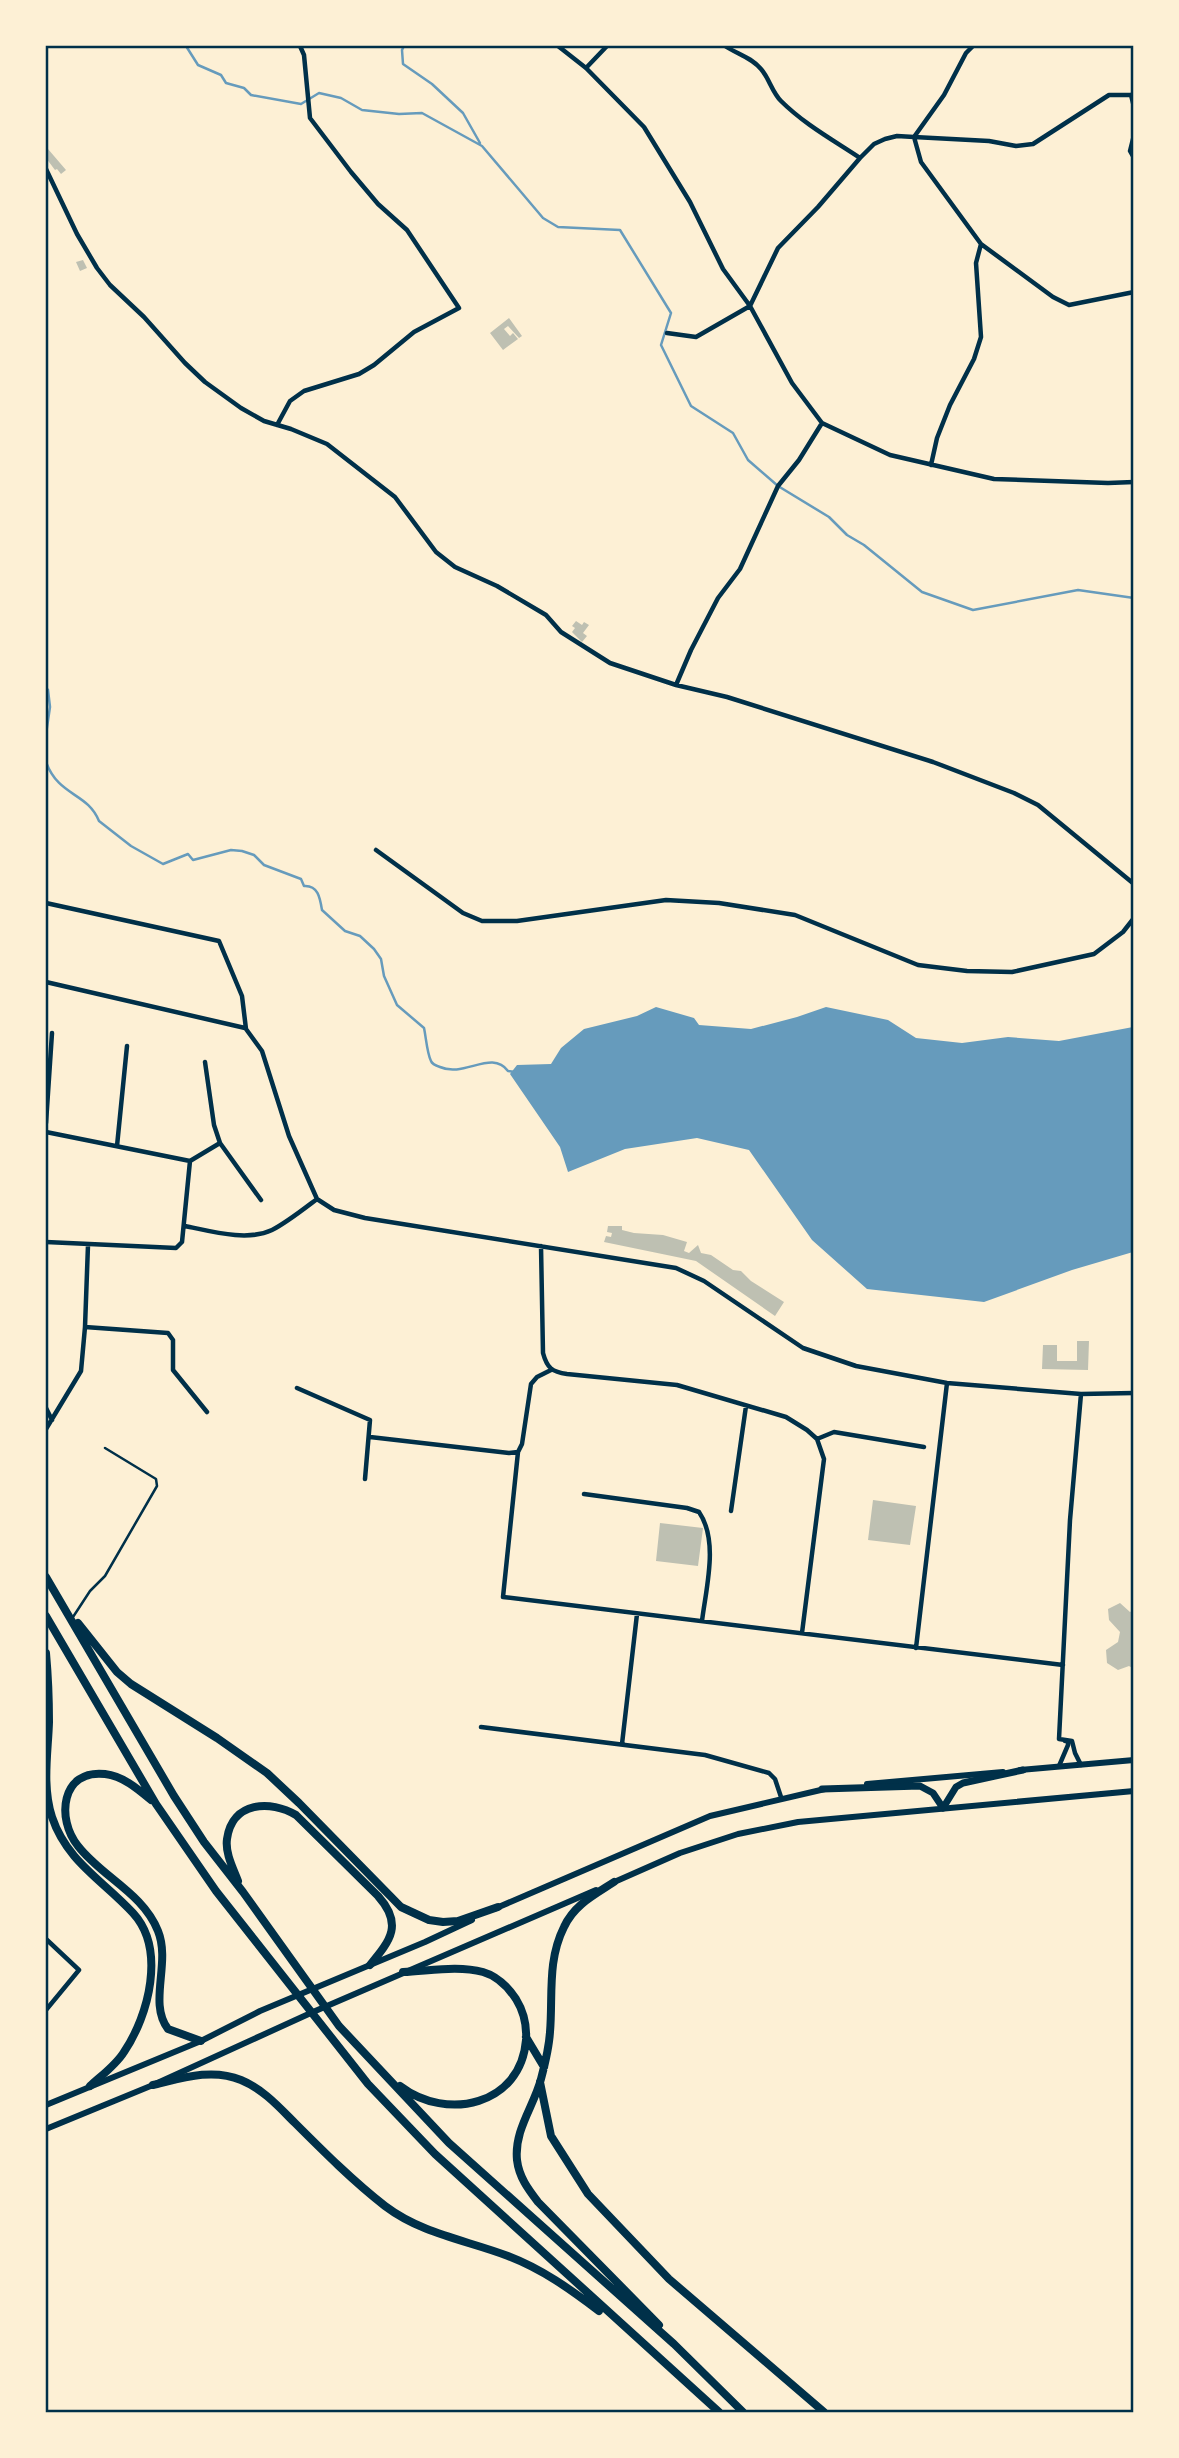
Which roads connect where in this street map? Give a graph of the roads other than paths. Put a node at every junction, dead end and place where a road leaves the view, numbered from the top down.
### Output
1 (300, 46) edge
2 (558, 46) edge
3 (607, 46) edge
4 (725, 46) edge
5 (973, 46) edge
6 (586, 68) junction
7 (1132, 94) edge
8 (1133, 107) edge
9 (1133, 135) edge
10 (914, 137) junction
11 (860, 158) junction
12 (1133, 158) edge
13 (46, 169) edge
14 (981, 244) junction
15 (1133, 292) edge
16 (750, 306) junction
17 (669, 333) dead end
18 (822, 422) junction
19 (277, 425) junction
20 (931, 465) junction
21 (1133, 482) edge
22 (676, 685) junction
23 (376, 850) dead end
24 (1133, 884) edge
25 (46, 903) edge
26 (1133, 918) edge
27 (46, 982) edge
28 (246, 1029) junction
29 (52, 1033) dead end
30 (127, 1046) dead end
31 (205, 1062) dead end
32 (46, 1123) edge
33 (46, 1132) edge
34 (220, 1143) junction
35 (117, 1146) junction
36 (190, 1161) junction
37 (317, 1199) junction
38 (261, 1200) dead end
39 (185, 1226) junction
40 (46, 1242) edge
41 (88, 1245) junction
42 (541, 1246) junction
43 (85, 1327) junction
44 (551, 1370) junction
45 (947, 1383) junction
46 (297, 1388) dead end
47 (1133, 1392) edge
48 (1081, 1394) junction
49 (746, 1406) junction
50 (46, 1408) edge
51 (207, 1412) dead end
52 (52, 1420) junction
53 (46, 1429) edge
54 (370, 1437) junction
55 (817, 1439) junction
56 (924, 1447) dead end
57 (105, 1448) dead end
58 (518, 1452) junction
59 (365, 1479) dead end
60 (584, 1494) dead end
61 (731, 1511) dead end
62 (47, 1579) edge
63 (638, 1615) junction
64 (46, 1616) edge
65 (73, 1617) junction
66 (702, 1621) junction
67 (802, 1633) junction
68 (916, 1648) junction
69 (46, 1653) edge
70 (1063, 1665) junction
71 (481, 1727) dead end
72 (1059, 1739) junction
73 (622, 1744) junction
74 (1133, 1760) edge
75 (1082, 1765) junction
76 (1058, 1767) junction
77 (1023, 1770) junction
78 (822, 1789) junction
79 (1133, 1791) edge
80 (781, 1797) junction
81 (156, 1804) junction
82 (943, 1808) junction
83 (614, 1882) junction
84 (243, 1892) junction
85 (498, 1907) junction
86 (46, 1939) edge
87 (370, 1965) junction
88 (403, 1972) junction
89 (46, 2010) edge
90 (526, 2036) junction
91 (201, 2041) junction
92 (544, 2067) junction
93 (381, 2072) junction
94 (540, 2082) junction
95 (153, 2085) junction
96 (90, 2086) junction
97 (46, 2105) edge
98 (46, 2129) edge
99 (629, 2333) junction
100 (674, 2344) junction
101 (719, 2413) edge
102 (743, 2413) edge
103 (824, 2413) edge

1 - 19 street
2 - 6 street
3 - 6 street
4 - 11 street
5 - 10 street
6 - 16 street
7 - 8 street
7 - 10 street
9 - 12 street
10 - 11 street
10 - 14 street
11 - 16 street
13 - 19 street
14 - 15 street
14 - 20 street
16 - 17 street
16 - 18 street
18 - 20 street
18 - 22 street
19 - 22 street
20 - 21 street
22 - 24 street
23 - 26 street
25 - 28 street
27 - 28 street
28 - 37 street
29 - 32 street
30 - 35 street
31 - 34 street
33 - 35 street
34 - 36 street
34 - 38 street
35 - 36 street
36 - 39 street
37 - 39 street
37 - 42 street
39 - 41 street
40 - 41 street
41 - 43 street
42 - 44 street
42 - 45 street
43 - 51 street
43 - 52 street
44 - 49 street
44 - 58 street
45 - 48 street
45 - 68 street
46 - 54 street
47 - 48 street
48 - 70 street
49 - 55 street
49 - 61 street
50 - 52 street
52 - 53 street
54 - 58 street
54 - 59 street
55 - 56 street
55 - 67 street
57 - 65 lane
58 - 63 street
60 - 66 street
62 - 65 highway
62 - 84 highway
63 - 66 street
63 - 73 street
64 - 81 highway
65 - 85 highway
66 - 67 street
67 - 68 street
68 - 70 street
69 - 96 highway
70 - 72 street
71 - 73 street
72 - 75 street
72 - 76 street
73 - 80 street
74 - 75 main road
75 - 76 main road
76 - 77 main road
77 - 78 main road
77 - 82 main road
78 - 80 main road
78 - 82 main road
79 - 82 main road
80 - 85 main road
81 - 91 highway
81 - 99 highway
82 - 83 main road
83 - 88 main road
83 - 92 highway
84 - 87 highway
84 - 93 highway
85 - 87 main road
86 - 89 street
87 - 91 main road
88 - 90 highway
88 - 95 main road
90 - 92 highway
90 - 93 highway
91 - 96 main road
92 - 94 highway
93 - 100 highway
94 - 100 highway
94 - 103 highway
95 - 98 main road
95 - 99 highway
96 - 97 main road
99 - 101 highway
100 - 102 highway

